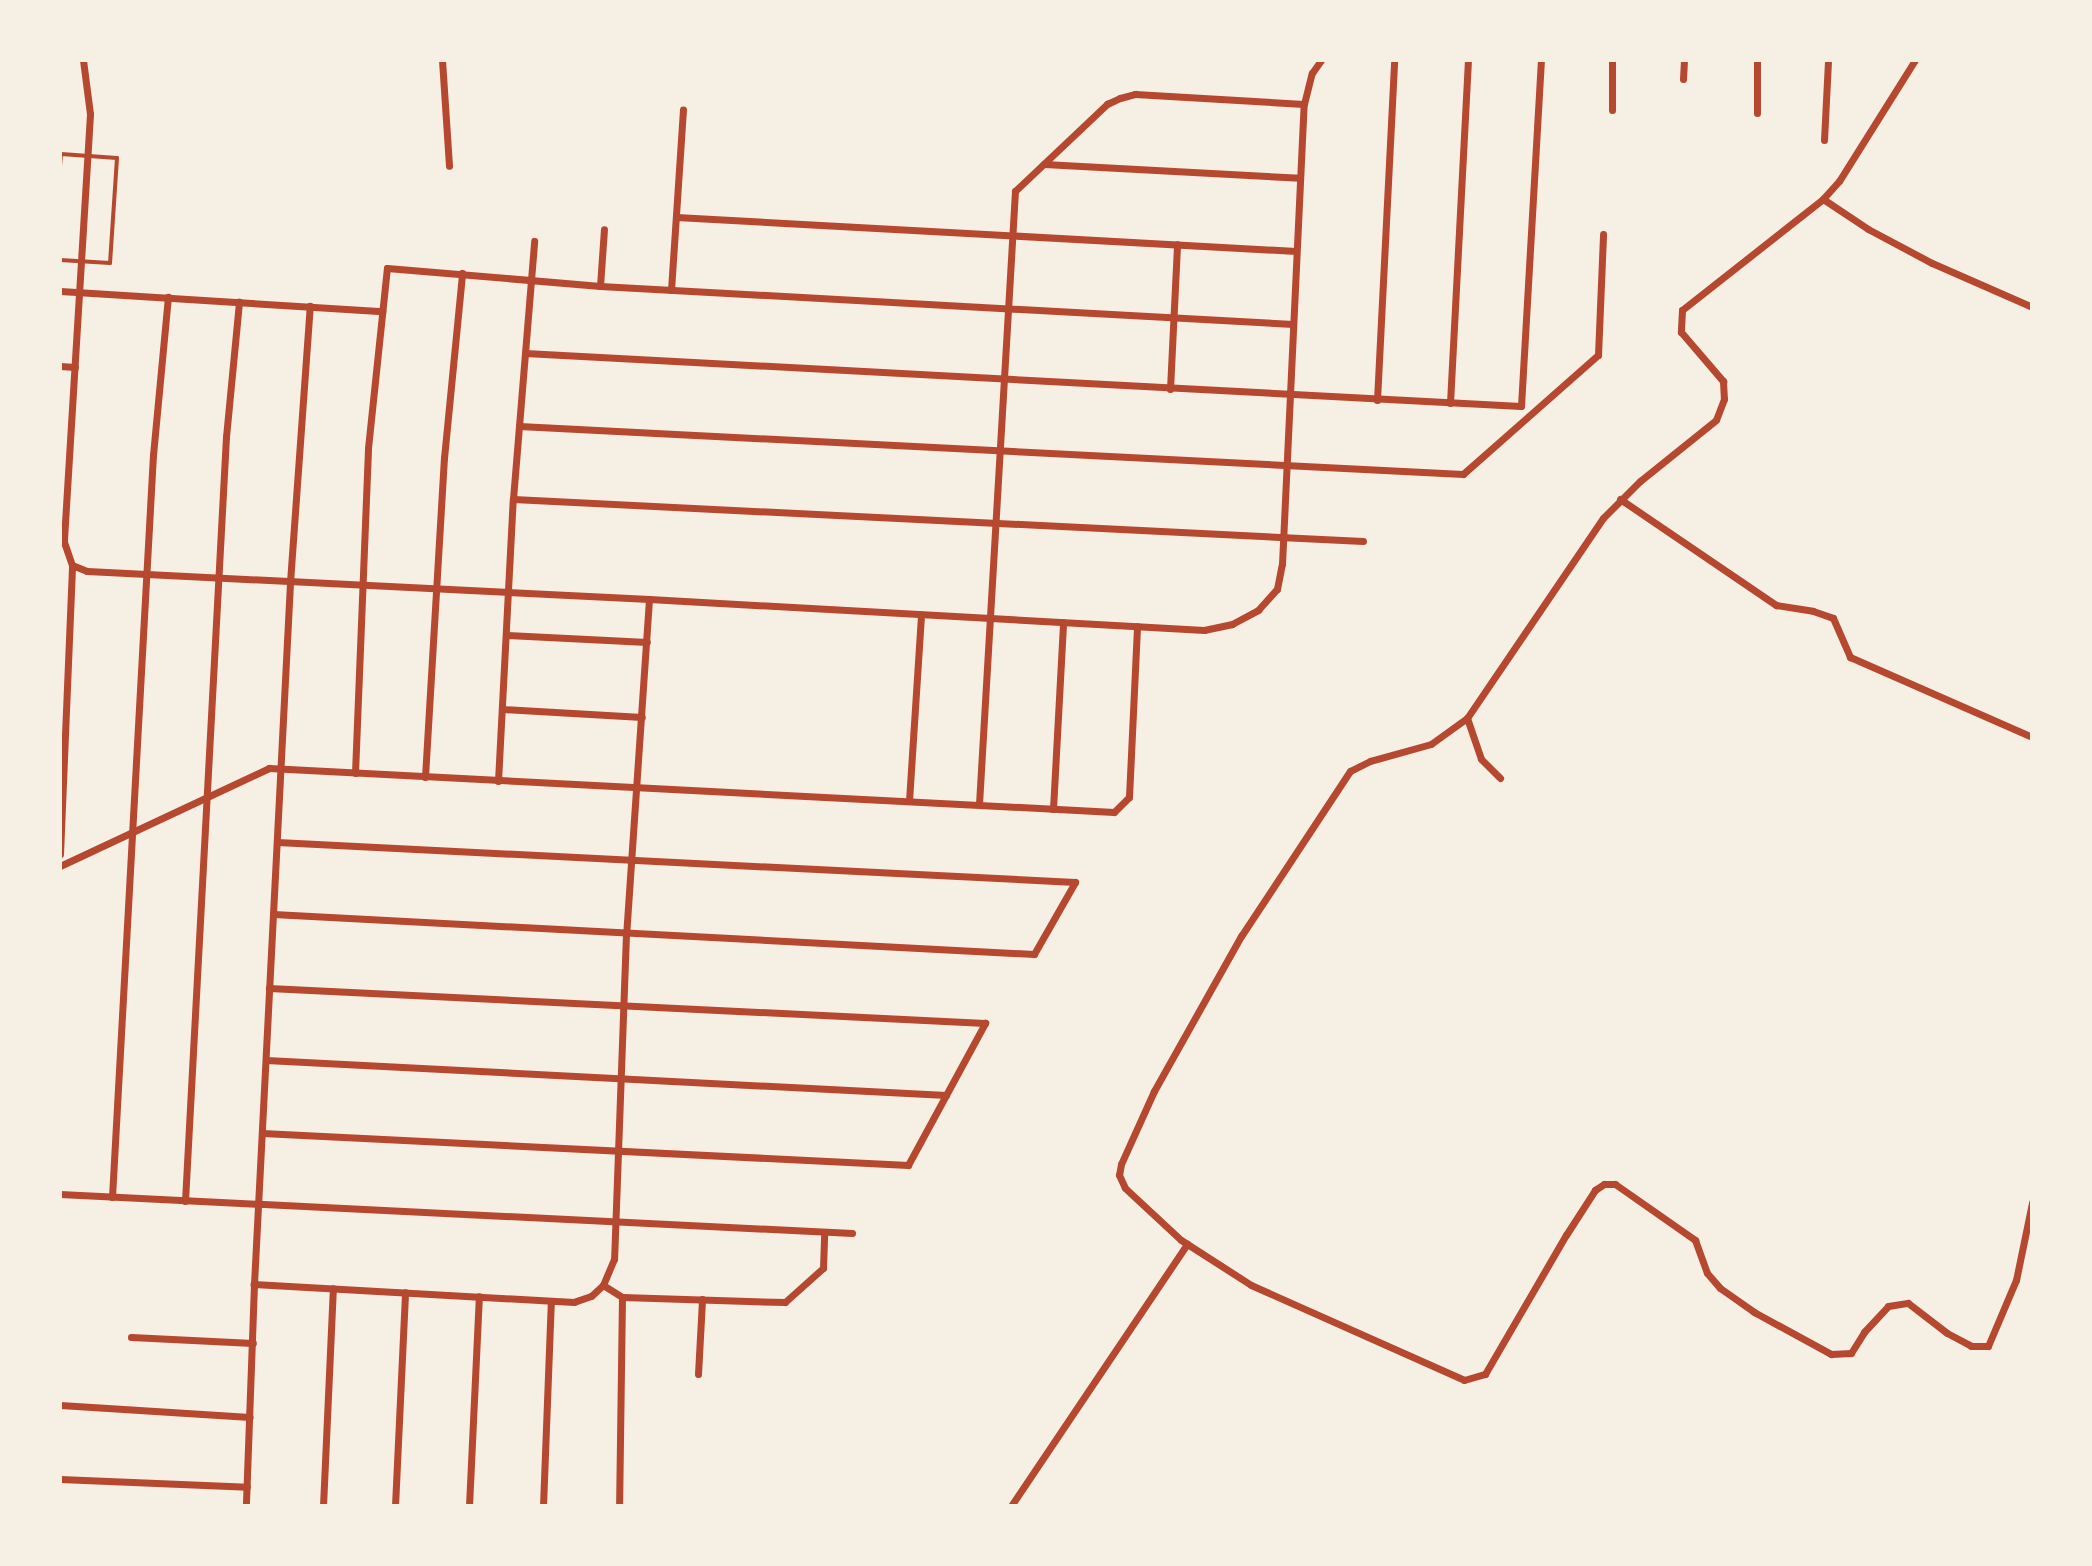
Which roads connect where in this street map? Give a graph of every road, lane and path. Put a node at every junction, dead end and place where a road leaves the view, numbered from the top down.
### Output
1 (83, 60) edge
2 (442, 60) edge
3 (1321, 60) edge
4 (1394, 60) edge
5 (1468, 60) edge
6 (1541, 60) edge
7 (1612, 60) edge
8 (1684, 60) edge
9 (1757, 60) edge
10 (1828, 60) edge
11 (1915, 60) edge
12 (1683, 79) dead end
13 (1304, 104) junction
14 (683, 109) dead end
15 (1612, 110) dead end
16 (1757, 113) dead end
17 (1824, 140) dead end
18 (88, 156) junction
19 (1044, 164) junction
20 (60, 166) edge
21 (449, 166) dead end
22 (1300, 178) junction
23 (1823, 199) junction
24 (676, 217) junction
25 (604, 229) dead end
26 (1603, 234) dead end
27 (1012, 236) junction
28 (534, 241) dead end
29 (1177, 244) junction
30 (1296, 251) junction
31 (60, 260) edge
32 (82, 261) junction
33 (462, 273) junction
34 (531, 281) junction
35 (600, 286) junction
36 (671, 290) junction
37 (60, 291) edge
38 (80, 292) junction
39 (168, 297) junction
40 (239, 302) junction
41 (310, 306) junction
42 (2032, 307) edge
43 (1009, 309) junction
44 (382, 311) junction
45 (1174, 317) junction
46 (1293, 324) junction
47 (525, 353) junction
48 (60, 366) edge
49 (75, 367) junction
50 (1006, 380) junction
51 (1170, 389) junction
52 (1290, 396) junction
53 (1377, 400) junction
54 (1450, 403) junction
55 (519, 426) junction
56 (60, 437) edge
57 (70, 438) junction
58 (1002, 450) junction
59 (1287, 464) junction
60 (513, 499) junction
61 (1620, 499) junction
62 (998, 522) junction
63 (1284, 538) junction
64 (1363, 541) dead end
65 (64, 555) edge
66 (72, 565) junction
67 (146, 574) junction
68 (219, 578) junction
69 (290, 582) junction
70 (362, 585) junction
71 (436, 589) junction
72 (508, 592) junction
73 (649, 599) junction
74 (921, 614) junction
75 (991, 618) junction
76 (1063, 622) junction
77 (1137, 626) junction
78 (506, 635) junction
79 (647, 642) junction
80 (502, 709) junction
81 (60, 712) edge
82 (642, 717) junction
83 (1467, 718) junction
84 (62, 724) edge
85 (2032, 737) edge
86 (281, 768) junction
87 (355, 773) junction
88 (425, 777) junction
89 (1500, 778) dead end
90 (498, 781) junction
91 (637, 788) junction
92 (209, 797) junction
93 (909, 801) junction
94 (979, 804) junction
95 (61, 806) edge
96 (1053, 809) junction
97 (135, 832) junction
98 (277, 842) junction
99 (60, 854) edge
100 (632, 862) junction
101 (60, 866) edge
102 (273, 914) junction
103 (626, 934) junction
104 (269, 988) junction
105 (623, 1005) junction
106 (266, 1060) junction
107 (621, 1079) junction
108 (946, 1095) junction
109 (262, 1133) junction
110 (618, 1151) junction
111 (60, 1194) edge
112 (112, 1197) junction
113 (185, 1201) junction
114 (2032, 1203) edge
115 (258, 1204) junction
116 (615, 1222) junction
117 (824, 1232) junction
118 (852, 1233) dead end
119 (1187, 1244) junction
120 (254, 1284) junction
121 (603, 1285) junction
122 (333, 1288) junction
123 (405, 1292) junction
124 (479, 1296) junction
125 (622, 1297) junction
126 (702, 1299) junction
127 (551, 1301) junction
128 (131, 1337) dead end
129 (253, 1343) junction
130 (698, 1374) dead end
131 (60, 1405) edge
132 (250, 1417) junction
133 (60, 1479) edge
134 (247, 1487) junction
135 (246, 1506) edge
136 (323, 1506) edge
137 (395, 1506) edge
138 (469, 1506) edge
139 (543, 1506) edge
140 (619, 1506) edge
141 (1011, 1506) edge

1 - 18 street
2 - 21 street
3 - 13 street
4 - 53 street
5 - 54 street
6 - 54 street
7 - 15 street
8 - 12 street
9 - 16 street
10 - 17 street
11 - 23 street
13 - 19 street
13 - 22 street
14 - 24 street
18 - 20 lane
18 - 32 street
18 - 32 lane
19 - 22 street
19 - 27 street
22 - 30 street
23 - 42 street
23 - 61 street
24 - 27 street
24 - 36 street
25 - 35 street
26 - 59 street
27 - 29 street
27 - 43 street
28 - 34 street
29 - 30 street
29 - 45 street
30 - 46 street
31 - 32 lane
32 - 38 street
33 - 34 street
33 - 44 street
33 - 71 street
34 - 35 street
34 - 47 street
35 - 36 street
36 - 43 street
37 - 38 street
38 - 39 street
38 - 49 street
39 - 40 street
39 - 67 street
40 - 41 street
40 - 68 street
41 - 44 street
41 - 69 street
43 - 45 street
43 - 50 street
44 - 70 street
45 - 46 street
45 - 51 street
46 - 52 street
47 - 50 street
47 - 55 street
48 - 49 street
49 - 57 street
50 - 51 street
50 - 52 street
50 - 58 street
51 - 52 street
52 - 53 street
52 - 59 street
53 - 54 street
55 - 58 street
55 - 60 street
56 - 57 street
57 - 65 street
58 - 59 street
58 - 62 street
59 - 63 street
60 - 62 street
60 - 72 street
61 - 83 street
61 - 85 street
62 - 63 street
62 - 75 street
63 - 64 street
63 - 77 street
65 - 66 street
66 - 67 street
66 - 84 street
67 - 68 street
67 - 97 street
68 - 69 street
68 - 92 street
69 - 70 street
69 - 86 street
70 - 71 street
70 - 87 street
71 - 72 street
71 - 88 street
72 - 73 street
72 - 78 street
73 - 74 street
73 - 79 street
74 - 75 street
74 - 93 street
75 - 76 street
75 - 94 street
76 - 77 street
76 - 96 street
77 - 96 street
78 - 79 street
78 - 80 street
79 - 82 street
80 - 82 street
80 - 90 street
81 - 84 street
82 - 91 street
83 - 89 street
83 - 119 street
84 - 95 street
86 - 87 street
86 - 92 street
86 - 98 street
87 - 88 street
88 - 90 street
90 - 91 street
91 - 93 street
91 - 100 street
92 - 97 street
92 - 113 street
93 - 94 street
94 - 96 street
95 - 99 street
97 - 101 street
97 - 112 street
98 - 100 street
98 - 102 street
100 - 103 street
100 - 103 street
102 - 103 street
102 - 104 street
103 - 105 street
104 - 105 street
104 - 106 street
105 - 107 street
105 - 108 street
106 - 107 street
106 - 109 street
107 - 108 street
107 - 110 street
108 - 110 street
109 - 110 street
109 - 115 street
110 - 116 street
111 - 112 street
112 - 113 street
113 - 115 street
114 - 119 street
115 - 116 street
115 - 120 street
116 - 117 street
116 - 121 street
117 - 118 street
117 - 126 street
119 - 141 street
120 - 122 street
120 - 129 street
121 - 125 street
121 - 127 street
122 - 123 street
122 - 136 street
123 - 124 street
123 - 137 street
124 - 127 street
124 - 138 street
125 - 126 street
125 - 140 street
126 - 130 street
127 - 139 street
128 - 129 street
129 - 132 street
131 - 132 street
132 - 134 street
133 - 134 street
134 - 135 street

